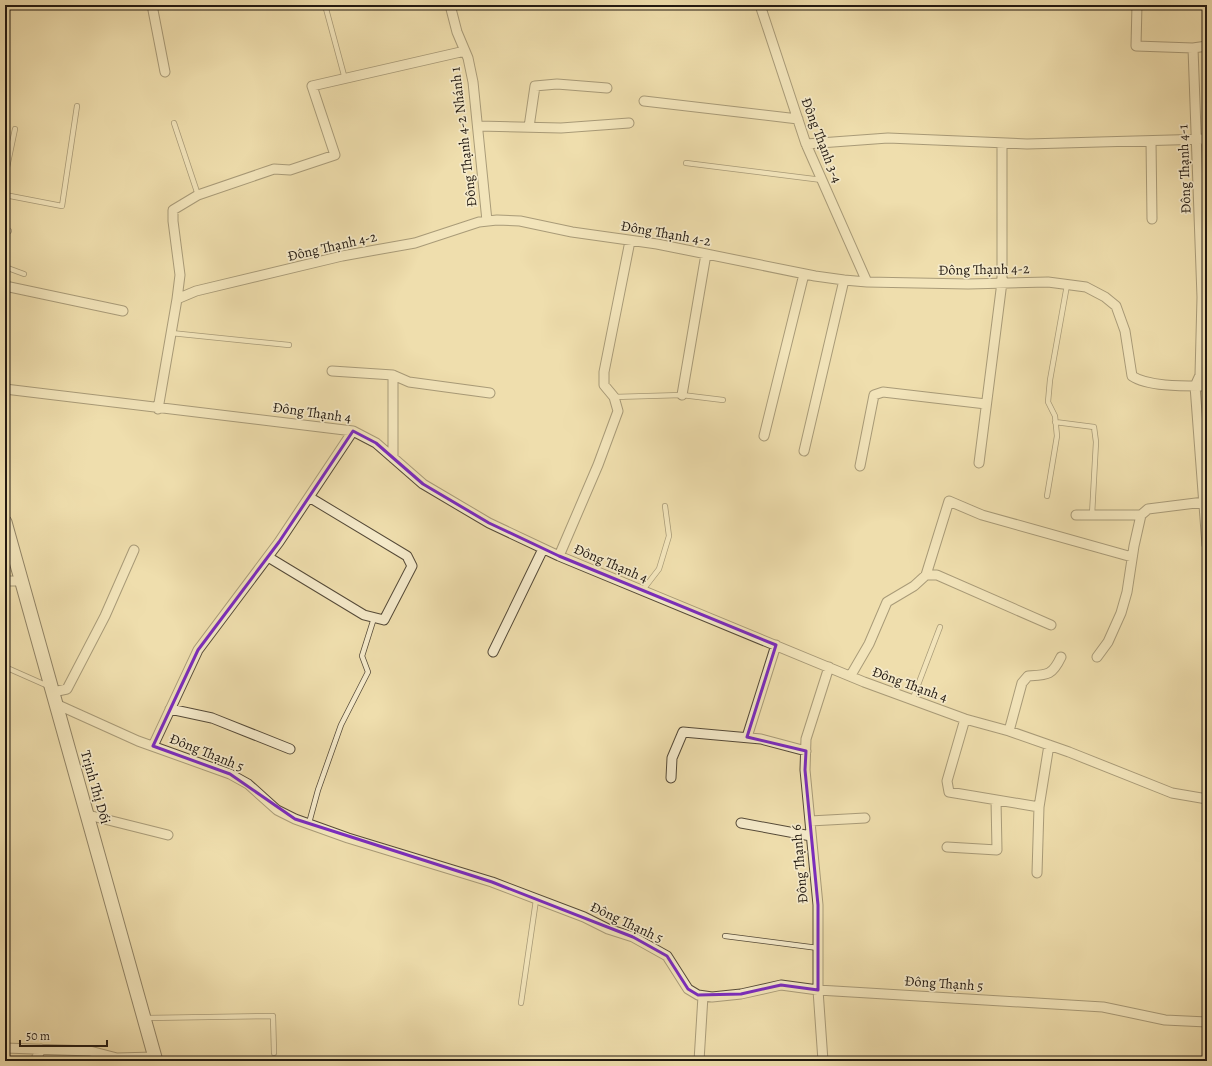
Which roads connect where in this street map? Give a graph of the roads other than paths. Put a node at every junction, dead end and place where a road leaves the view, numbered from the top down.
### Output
1 (152, 5) edge
2 (325, 5) edge
3 (450, 5) edge
4 (760, 5) edge
5 (1137, 5) edge
6 (1207, 46) edge
7 (1192, 48) junction
8 (465, 51) junction
9 (165, 72) dead end
10 (345, 79) junction
11 (607, 88) dead end
12 (644, 101) dead end
13 (77, 106) dead end
14 (798, 119) junction
15 (174, 123) dead end
16 (629, 123) dead end
17 (478, 126) junction
18 (529, 127) junction
19 (14, 129) dead end
20 (1202, 139) edge
21 (1151, 141) junction
22 (1002, 143) junction
23 (806, 144) junction
24 (686, 163) dead end
25 (5, 177) edge
26 (822, 180) junction
27 (5, 195) edge
28 (198, 195) junction
29 (1152, 219) dead end
30 (487, 221) junction
31 (630, 241) junction
32 (706, 254) junction
33 (5, 267) edge
34 (24, 274) dead end
35 (804, 274) junction
36 (844, 280) junction
37 (866, 282) junction
38 (1002, 282) junction
39 (1067, 285) junction
40 (5, 286) edge
41 (177, 299) junction
42 (123, 311) dead end
43 (172, 333) junction
44 (289, 345) dead end
45 (332, 371) dead end
46 (393, 375) junction
47 (1196, 386) junction
48 (1207, 386) edge
49 (5, 389) edge
50 (490, 392) dead end
51 (682, 395) junction
52 (614, 397) junction
53 (723, 400) dead end
54 (986, 404) junction
55 (158, 408) junction
56 (1055, 422) junction
57 (354, 431) junction
58 (764, 436) dead end
59 (804, 451) dead end
60 (393, 458) junction
61 (979, 463) dead end
62 (860, 466) dead end
63 (1047, 496) dead end
64 (309, 497) junction
65 (1204, 502) junction
66 (665, 506) dead end
67 (1076, 515) dead end
68 (1092, 515) junction
69 (1141, 515) junction
70 (5, 523) edge
71 (1207, 545) edge
72 (543, 549) junction
73 (134, 550) dead end
74 (560, 556) junction
75 (268, 557) junction
76 (1132, 557) junction
77 (10, 558) edge
78 (926, 575) junction
79 (5, 581) edge
80 (22, 581) junction
81 (642, 591) junction
82 (374, 618) junction
83 (1051, 625) dead end
84 (940, 627) dead end
85 (776, 645) junction
86 (494, 652) dead end
87 (1097, 657) dead end
88 (1061, 658) dead end
89 (5, 667) edge
90 (829, 667) junction
91 (851, 675) junction
92 (54, 694) junction
93 (913, 698) junction
94 (170, 709) junction
95 (965, 719) junction
96 (1009, 731) junction
97 (747, 737) junction
98 (1049, 745) junction
99 (153, 746) junction
100 (290, 749) dead end
101 (806, 751) junction
102 (671, 778) dead end
103 (1207, 799) edge
104 (996, 800) junction
105 (1039, 807) junction
106 (88, 815) junction
107 (865, 818) dead end
108 (810, 821) junction
109 (309, 823) junction
110 (741, 823) dead end
111 (168, 835) dead end
112 (811, 836) junction
113 (947, 847) dead end
114 (1037, 873) dead end
115 (536, 900) junction
116 (725, 936) dead end
117 (818, 948) junction
118 (818, 990) junction
119 (703, 996) junction
120 (521, 1003) dead end
121 (144, 1018) junction
122 (1207, 1022) edge
123 (5, 1048) edge
124 (41, 1049) junction
125 (274, 1053) dead end
126 (115, 1059) edge
127 (155, 1059) edge
128 (35, 1061) edge
129 (699, 1061) edge
130 (823, 1061) edge

1 - 9 street
2 - 10 lane
3 - 8 street, Đông Thạnh 4-2 Nhánh 1
4 - 14 street, Đông Thạnh 3-4
5 - 7 street
6 - 7 street
7 - 20 street, Đông Thạnh 4-1
8 - 10 street
8 - 17 street, Đông Thạnh 4-2 Nhánh 1
10 - 28 street
11 - 18 street
12 - 14 street
13 - 27 lane
14 - 23 street, Đông Thạnh 3-4
15 - 28 lane
16 - 18 street
17 - 18 street
17 - 30 street, Đông Thạnh 4-2 Nhánh 1
19 - 25 lane
20 - 21 street
20 - 47 street, Đông Thạnh 4-1
21 - 22 street
21 - 29 street
22 - 23 street
22 - 38 street
23 - 26 street, Đông Thạnh 3-4
24 - 26 lane
26 - 37 street, Đông Thạnh 3-4
28 - 41 street
30 - 31 street, Đông Thạnh 4-2
30 - 41 street, Đông Thạnh 4-2
31 - 32 street, Đông Thạnh 4-2
31 - 52 street
32 - 35 street, Đông Thạnh 4-2
32 - 51 street
33 - 34 lane
35 - 36 street, Đông Thạnh 4-2
35 - 58 street
36 - 37 street, Đông Thạnh 4-2
36 - 59 street
37 - 38 street, Đông Thạnh 4-2
38 - 39 street, Đông Thạnh 4-2
38 - 54 street
39 - 47 street, Đông Thạnh 4-2
39 - 56 lane
40 - 42 street
41 - 43 street
43 - 44 lane
43 - 55 street
45 - 46 street
46 - 50 street
46 - 60 street
47 - 48 street, Đông Thạnh 4-2
47 - 65 street, Đông Thạnh 4-1
49 - 55 street, Đông Thạnh 4
51 - 52 lane
51 - 53 lane
52 - 74 street
54 - 61 street
54 - 62 street
55 - 57 street, Đông Thạnh 4
56 - 63 lane
56 - 68 lane
57 - 60 street, Đông Thạnh 4
57 - 64 street
60 - 72 street, Đông Thạnh 4
64 - 75 street
64 - 82 street
65 - 69 street
65 - 71 street, Đông Thạnh 4-1
66 - 81 lane
67 - 68 street
68 - 69 street
69 - 76 street
70 - 77 main road, Trịnh Thị Dối
72 - 74 street, Đông Thạnh 4
72 - 86 street
73 - 92 street
74 - 81 street, Đông Thạnh 4
75 - 82 street
75 - 94 street
76 - 78 street
76 - 87 street
77 - 80 main road, Trịnh Thị Dối
78 - 83 street
78 - 91 street
79 - 80 street
80 - 92 main road, Trịnh Thị Dối
81 - 85 street, Đông Thạnh 4
82 - 109 lane
84 - 93 lane
85 - 90 street, Đông Thạnh 4
85 - 97 street
88 - 96 street
89 - 92 lane
90 - 91 street, Đông Thạnh 4
90 - 101 street, Đông Thạnh 6
91 - 93 street, Đông Thạnh 4
92 - 99 street, Đông Thạnh 5
92 - 106 main road, Trịnh Thị Dối
93 - 95 street, Đông Thạnh 4
94 - 99 street
94 - 100 street
95 - 96 street, Đông Thạnh 4
95 - 104 street
96 - 98 street, Đông Thạnh 4
97 - 101 street
97 - 102 street
98 - 103 street, Đông Thạnh 4
98 - 105 street
99 - 109 street, Đông Thạnh 5
101 - 108 street, Đông Thạnh 6
104 - 105 street
104 - 113 street
105 - 114 street
106 - 111 street
106 - 121 main road, Trịnh Thị Dối
107 - 108 street
108 - 112 street, Đông Thạnh 6
109 - 115 street, Đông Thạnh 5
110 - 112 street
112 - 117 street, Đông Thạnh 6
115 - 119 street, Đông Thạnh 5
115 - 120 lane
116 - 117 lane
117 - 118 street, Đông Thạnh 6
118 - 119 street, Đông Thạnh 5
118 - 122 street, Đông Thạnh 5
118 - 130 street, Đông Thạnh 6
119 - 129 street
121 - 125 lane
121 - 127 main road, Trịnh Thị Dối
123 - 124 street
124 - 126 street
124 - 128 street
126 - 127 street

